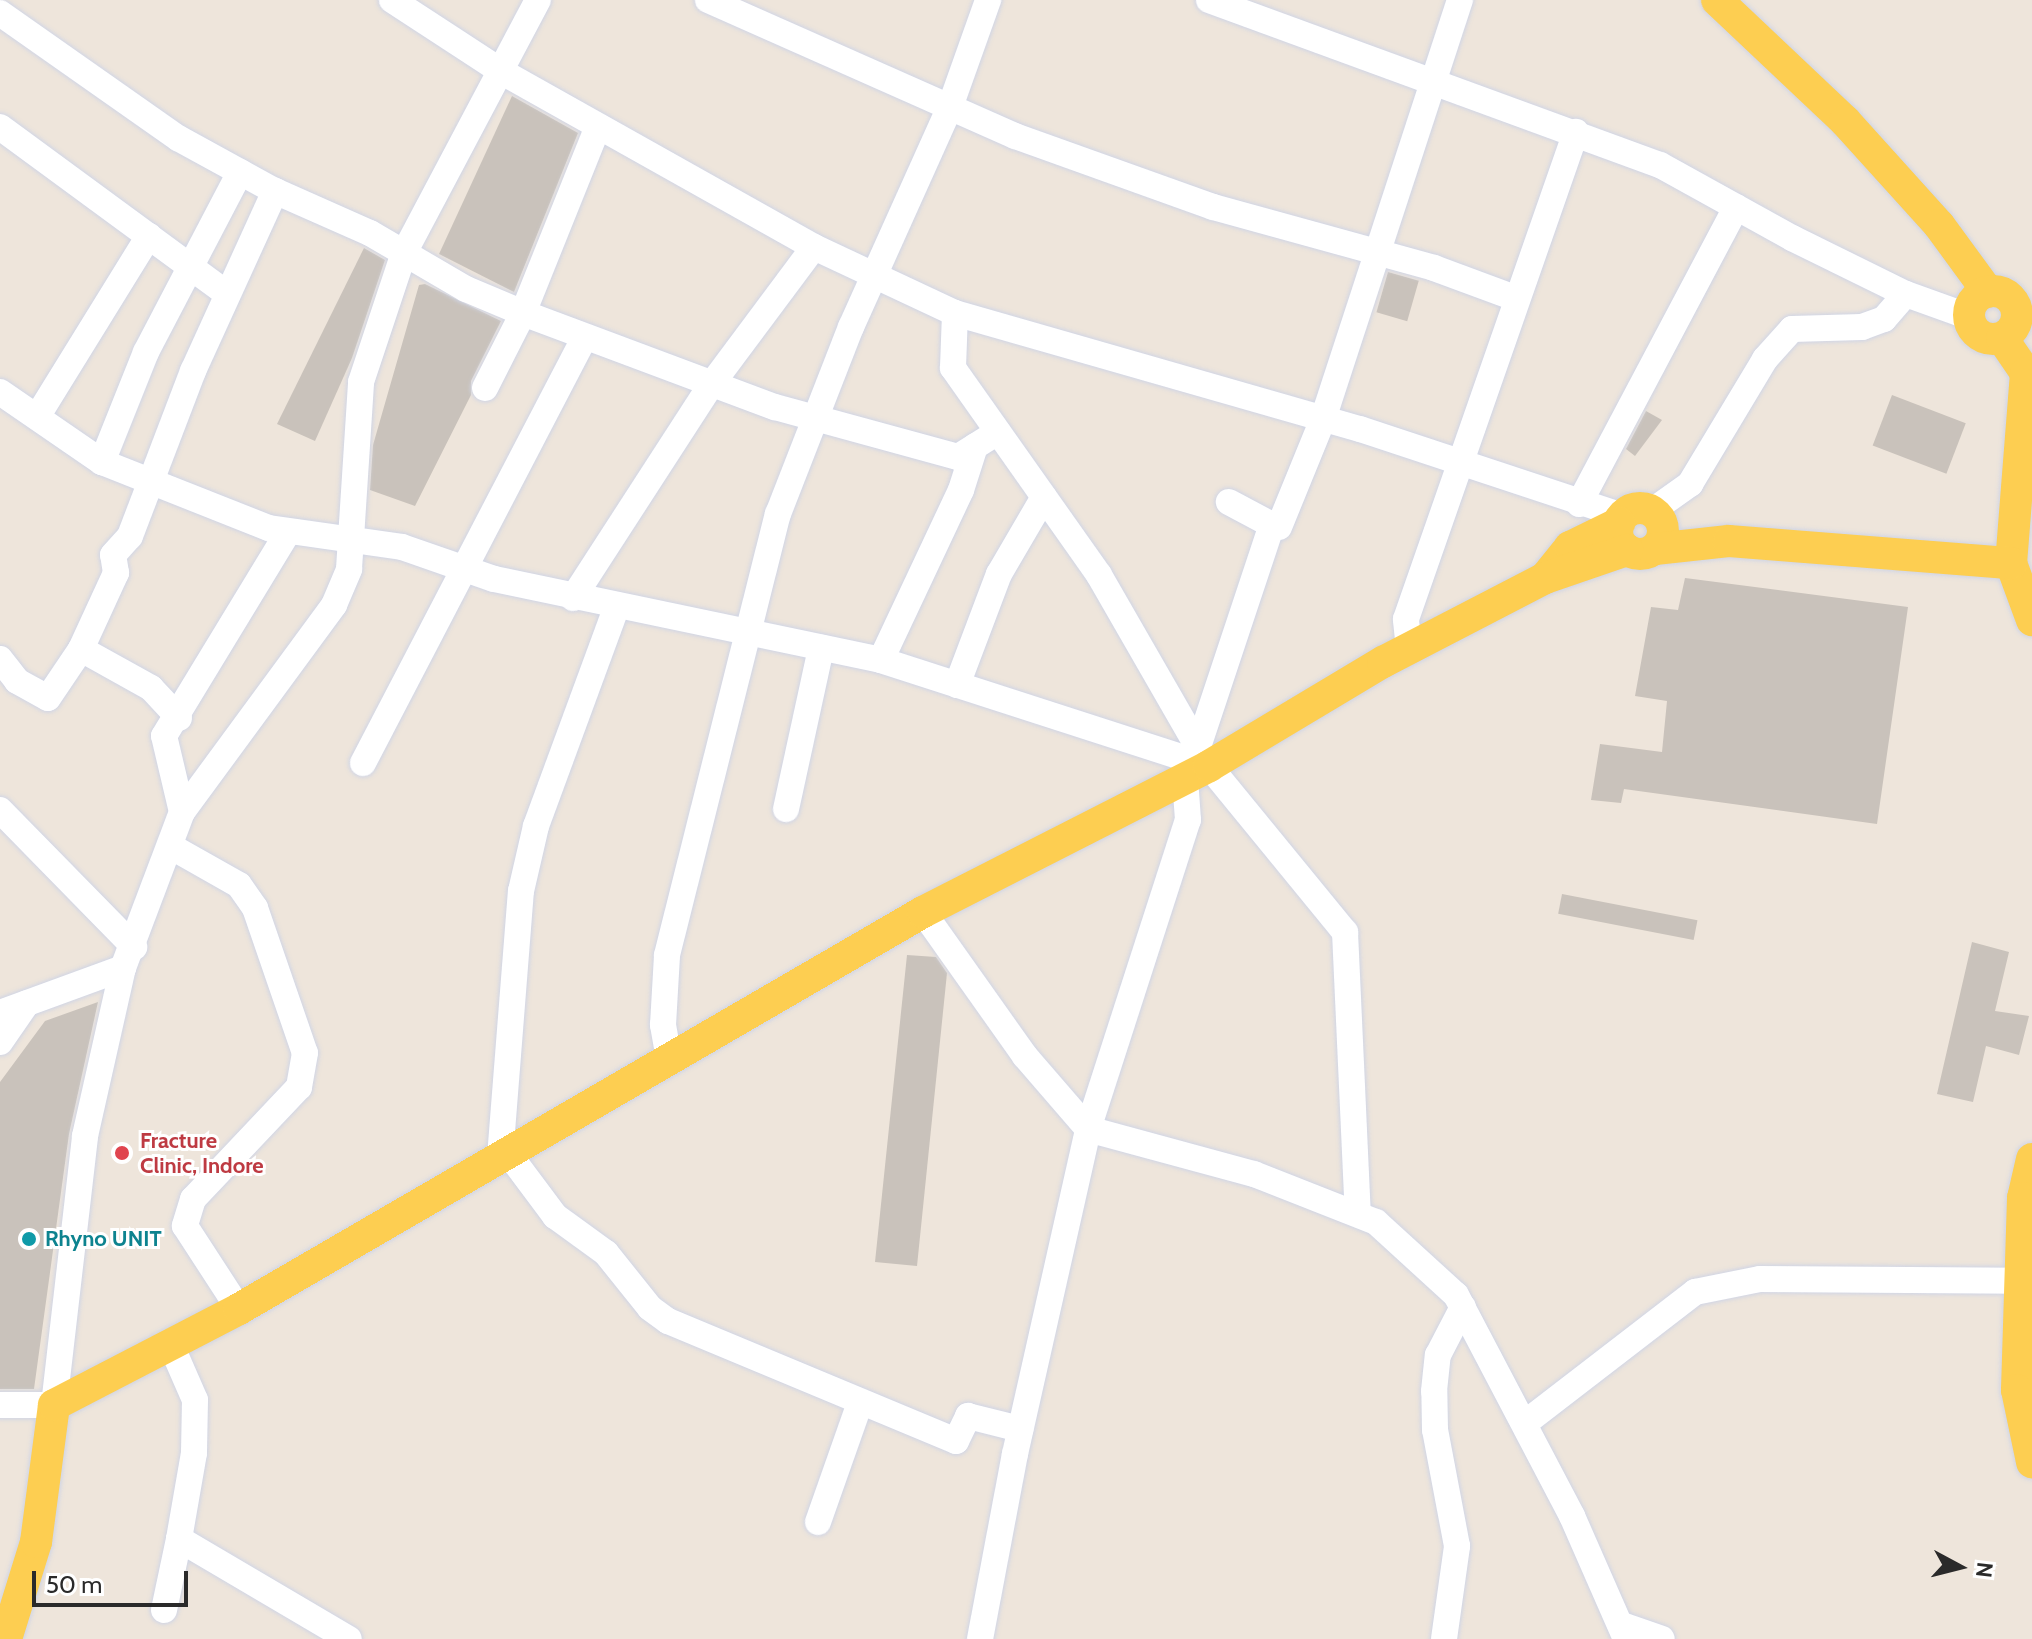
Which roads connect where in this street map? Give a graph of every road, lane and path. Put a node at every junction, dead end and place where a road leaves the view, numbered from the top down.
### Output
1 (392, 0) edge
2 (538, 0) edge
3 (708, 0) edge
4 (988, 0) edge
5 (1209, 0) edge
6 (1460, 0) edge
7 (1717, 0) edge
8 (11, 11) edge
9 (504, 73) junction
10 (1438, 81) junction
11 (950, 107) junction
12 (598, 126) junction
13 (0, 127) edge
14 (1576, 132) junction
15 (240, 172) junction
16 (275, 191) junction
17 (1736, 207) junction
18 (149, 236) junction
19 (814, 247) junction
20 (404, 253) junction
21 (1378, 253) junction
22 (188, 265) junction
23 (878, 276) junction
24 (226, 293) junction
25 (1906, 294) junction
26 (1515, 298) junction
27 (1979, 304) junction
28 (523, 313) junction
29 (955, 313) junction
30 (2002, 338) junction
31 (584, 339) junction
32 (2029, 368) edge
33 (711, 385) junction
34 (485, 388) dead end
35 (0, 392) edge
36 (37, 417) junction
37 (815, 418) junction
38 (1323, 419) junction
39 (998, 432) junction
40 (975, 446) junction
41 (1460, 460) junction
42 (102, 462) junction
43 (153, 483) junction
44 (1044, 497) junction
45 (1229, 502) dead end
46 (1579, 504) junction
47 (1279, 527) dead end
48 (1639, 528) junction
49 (288, 532) junction
50 (351, 543) junction
51 (2011, 563) junction
52 (466, 569) junction
53 (573, 598) junction
54 (616, 608) junction
55 (2032, 620) edge
56 (751, 635) junction
57 (821, 648) junction
58 (81, 649) junction
59 (1409, 649) junction
60 (0, 659) edge
61 (881, 660) junction
62 (957, 685) junction
63 (179, 718) junction
64 (363, 763) dead end
65 (1198, 764) junction
66 (786, 809) dead end
67 (0, 810) edge
68 (182, 812) junction
69 (170, 846) junction
70 (923, 912) junction
71 (129, 958) junction
72 (27, 1003) junction
73 (0, 1013) edge
74 (0, 1042) edge
75 (669, 1059) junction
76 (1088, 1129) junction
77 (504, 1155) junction
78 (2032, 1159) edge
79 (2028, 1198) edge
80 (1358, 1214) junction
81 (2020, 1281) junction
82 (1463, 1307) junction
83 (239, 1309) junction
84 (2025, 1326) edge
85 (171, 1345) junction
86 (860, 1403) junction
87 (0, 1405) edge
88 (54, 1405) junction
89 (1525, 1423) junction
90 (1020, 1429) junction
91 (2032, 1462) edge
92 (818, 1522) dead end
93 (179, 1539) junction
94 (164, 1610) dead end
95 (1624, 1632) edge
96 (6, 1639) edge
97 (349, 1639) edge
98 (980, 1639) edge
99 (1444, 1639) edge
100 (1662, 1639) edge

1 - 9 street
2 - 9 street
3 - 11 street
4 - 11 street
5 - 10 street
6 - 10 street
7 - 27 main road
8 - 15 street
9 - 12 street
9 - 20 street
10 - 14 street
10 - 21 street
11 - 21 street
11 - 23 street
12 - 19 street
12 - 28 street
13 - 18 street
14 - 17 street
14 - 26 street
15 - 16 street
15 - 22 street
16 - 20 street
16 - 24 street
17 - 25 street
17 - 46 street
18 - 22 street
18 - 36 street
19 - 23 street
19 - 33 street
20 - 28 street
20 - 50 street
21 - 26 street
21 - 38 street
22 - 24 street
22 - 42 street
23 - 29 street
23 - 37 street
24 - 43 street
25 - 27 street
25 - 48 street
26 - 41 street
27 - 30 main road
27 - 30 main road
28 - 31 street
28 - 34 street
29 - 38 street
29 - 39 street
30 - 32 main road
31 - 33 street
31 - 52 street
32 - 51 main road
33 - 37 street
33 - 53 street
35 - 36 street
36 - 42 street
37 - 40 street
37 - 56 street
38 - 41 street
38 - 47 street
39 - 40 street
39 - 44 street
40 - 61 street
41 - 46 street
41 - 59 street
42 - 43 street
43 - 49 street
43 - 58 street
44 - 62 street
44 - 65 street
45 - 65 street
46 - 48 street
48 - 51 main road
48 - 59 main road
49 - 50 street
49 - 63 street
50 - 52 street
50 - 68 street
51 - 55 main road
52 - 53 street
52 - 64 street
53 - 54 street
54 - 56 street
54 - 77 street
56 - 57 street
56 - 75 street
57 - 61 street
57 - 66 street
58 - 60 street
58 - 63 street
59 - 65 main road
61 - 62 street
62 - 65 street
63 - 68 street
65 - 70 main road
65 - 76 street
65 - 80 street
67 - 71 street
68 - 69 street
69 - 71 street
69 - 83 street
70 - 75 main road
70 - 76 street
71 - 72 street
71 - 88 street
72 - 73 street
72 - 74 street
75 - 77 main road
76 - 80 street
76 - 90 street
77 - 83 main road
77 - 86 street
78 - 79 main road
79 - 81 main road
80 - 82 street
81 - 84 main road
81 - 89 street
82 - 89 street
82 - 99 street
83 - 85 main road
84 - 91 main road
85 - 88 main road
85 - 93 street
86 - 90 street
86 - 92 street
87 - 88 street
88 - 96 main road
89 - 95 street
90 - 98 street
93 - 94 street
93 - 97 street
95 - 100 street

